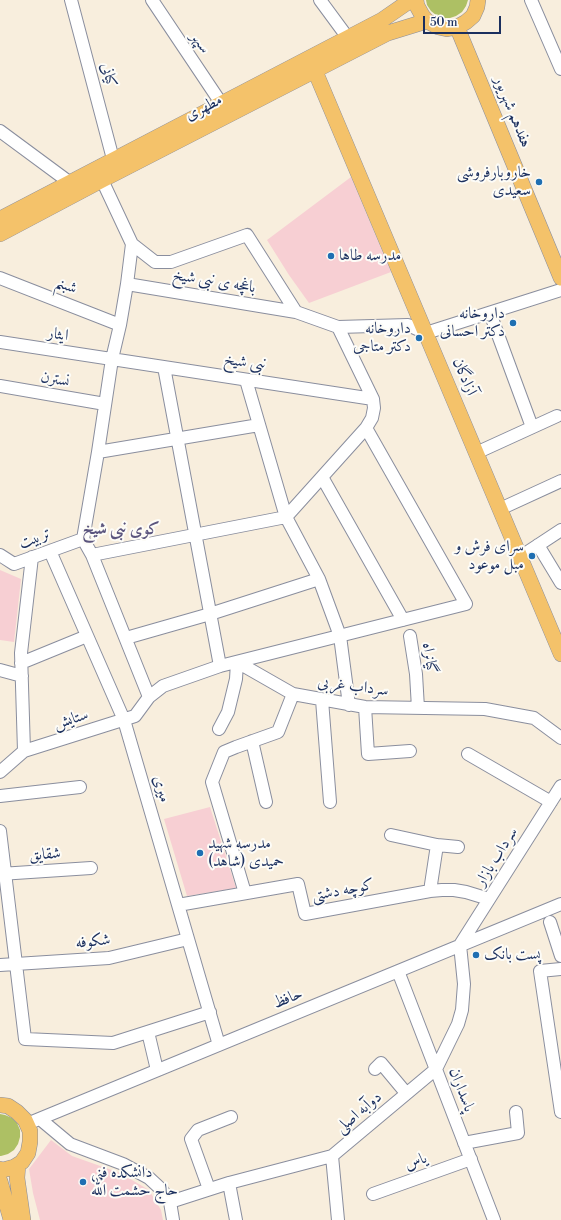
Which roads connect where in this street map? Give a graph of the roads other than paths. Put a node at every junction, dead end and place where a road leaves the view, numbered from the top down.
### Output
1 (71, 0) edge
2 (152, 0) edge
3 (320, 0) edge
4 (411, 0) edge
5 (416, 0) edge
6 (478, 0) edge
7 (531, 0) edge
8 (427, 21) junction
9 (457, 27) junction
10 (348, 38) junction
11 (561, 68) edge
12 (315, 71) junction
13 (221, 103) junction
14 (0, 131) edge
15 (113, 159) junction
16 (102, 180) junction
17 (69, 182) junction
18 (0, 219) edge
19 (0, 234) edge
20 (132, 244) junction
21 (0, 278) edge
22 (561, 278) edge
23 (126, 284) junction
24 (561, 290) edge
25 (296, 312) junction
26 (490, 313) junction
27 (120, 325) junction
28 (338, 327) junction
29 (426, 333) junction
30 (0, 342) edge
31 (112, 359) junction
32 (164, 367) junction
33 (246, 380) junction
34 (0, 386) edge
35 (373, 399) junction
36 (105, 404) junction
37 (557, 416) dead end
38 (259, 425) junction
39 (532, 427) junction
40 (366, 428) junction
41 (177, 439) junction
42 (98, 452) junction
43 (476, 453) junction
44 (322, 477) junction
45 (561, 481) edge
46 (500, 509) junction
47 (286, 517) junction
48 (561, 530) edge
49 (195, 534) junction
50 (83, 539) junction
51 (538, 545) junction
52 (50, 551) junction
53 (0, 555) edge
54 (92, 555) junction
55 (32, 557) junction
56 (520, 557) junction
57 (319, 579) junction
58 (561, 583) edge
59 (210, 614) junction
60 (403, 620) junction
61 (87, 636) junction
62 (340, 636) junction
63 (410, 636) dead end
64 (126, 638) junction
65 (561, 654) edge
66 (237, 662) junction
67 (21, 663) junction
68 (220, 666) junction
69 (0, 670) edge
70 (22, 676) junction
71 (293, 694) junction
72 (149, 697) junction
73 (322, 700) junction
74 (349, 704) junction
75 (365, 707) junction
76 (418, 708) junction
77 (124, 720) junction
78 (219, 729) dead end
79 (561, 738) edge
80 (252, 741) junction
81 (24, 751) junction
82 (410, 751) dead end
83 (468, 754) dead end
84 (0, 772) edge
85 (561, 786) edge
86 (80, 787) dead end
87 (0, 796) edge
88 (266, 802) dead end
89 (330, 802) dead end
90 (551, 802) junction
91 (0, 831) edge
92 (391, 835) dead end
93 (437, 845) junction
94 (458, 847) dead end
95 (91, 868) dead end
96 (2, 873) edge
97 (430, 891) junction
98 (245, 893) junction
99 (490, 899) junction
100 (561, 904) edge
101 (178, 905) junction
102 (550, 922) dead end
103 (188, 939) junction
104 (460, 945) junction
105 (561, 956) edge
106 (16, 964) junction
107 (0, 965) edge
108 (561, 969) edge
109 (398, 971) junction
110 (210, 1012) junction
111 (148, 1032) junction
112 (219, 1045) junction
113 (375, 1069) dead end
114 (436, 1069) junction
115 (157, 1070) junction
116 (406, 1094) junction
117 (3, 1101) edge
118 (516, 1112) dead end
119 (561, 1112) edge
120 (231, 1117) dead end
121 (34, 1121) junction
122 (464, 1143) junction
123 (332, 1156) junction
124 (470, 1159) junction
125 (18, 1165) junction
126 (0, 1169) edge
127 (0, 1182) edge
128 (229, 1183) junction
129 (209, 1189) junction
130 (373, 1194) dead end
131 (170, 1202) junction
132 (11, 1220) edge
133 (24, 1220) edge
134 (173, 1220) edge
135 (236, 1220) edge
136 (338, 1220) edge
137 (494, 1220) edge

1 - 15 street, کیانی
2 - 13 street, سپهر
3 - 10 street
4 - 10 main road, مطهری
5 - 8 main road
6 - 9 main road
7 - 11 street
8 - 9 main road
8 - 12 main road, مطهری
9 - 22 main road, هفدهم شهریور
10 - 13 main road, مطهری
12 - 16 main road, مطهری
12 - 29 main road, آزادگان
13 - 15 main road, مطهری
14 - 17 street
15 - 17 main road, مطهری
16 - 19 main road, مطهری
16 - 20 street
17 - 18 main road, مطهری
20 - 23 street
20 - 25 street
21 - 27 street, شبنم
23 - 25 street, باغچه ی نبی شیخ
23 - 27 street
24 - 26 street
25 - 28 street, باغچه ی نبی شیخ
26 - 29 street
26 - 39 street
27 - 31 street
28 - 29 street
28 - 35 street
29 - 43 main road, آزادگان
30 - 31 street, ایثار
31 - 32 street, نبی شیخ
31 - 36 street
32 - 33 street, نبی شیخ
32 - 41 street
33 - 35 street, نبی شیخ
33 - 38 street
34 - 36 street, نسترن
35 - 40 street
36 - 42 street
37 - 39 street
38 - 41 street
38 - 47 street
39 - 43 street
40 - 44 street
40 - 60 street
41 - 42 street
41 - 49 street
42 - 50 street
43 - 46 main road, آزادگان
44 - 47 street
44 - 60 street
45 - 46 street
46 - 56 main road, آزادگان
47 - 49 street
47 - 57 street
48 - 51 street
49 - 54 street
49 - 59 street
50 - 52 street, تربیت
50 - 54 street
51 - 56 street
51 - 58 street
52 - 55 street, تربیت
52 - 61 street, میری
53 - 55 street, تربیت
54 - 64 street
55 - 67 street
56 - 65 main road, آزادگان
57 - 59 street
57 - 62 street
59 - 64 street
59 - 68 street
60 - 62 street
61 - 67 street
61 - 77 street, میری
62 - 66 street
62 - 74 street
63 - 76 street, گیانراه
64 - 72 street
66 - 68 street
66 - 71 street, سرداب غربی
66 - 78 street
67 - 70 street
68 - 72 street
69 - 70 street
70 - 81 street
71 - 73 street, سرداب غربی
71 - 80 street
72 - 77 street, ستایش
73 - 74 street, سرداب غربی
73 - 89 street
74 - 75 street, سرداب غربی
75 - 76 street, سرداب غربی
75 - 82 street
76 - 79 street, سرداب غربی
77 - 81 street, ستایش
77 - 101 street, میری
80 - 88 street
80 - 98 street
81 - 84 street, ستایش
83 - 90 street
85 - 90 street, سرداب بازار
86 - 87 street
90 - 99 street, سرداب بازار
91 - 96 street
92 - 93 street
93 - 94 street
93 - 97 street
95 - 96 street, شقایق
96 - 106 street
97 - 98 street, کوچه دشتی
97 - 99 street, کوچه دشتی
98 - 101 street, کوچه دشتی
99 - 104 street, سرداب بازار
100 - 104 street, حافظ
101 - 103 street, میری
102 - 105 street
103 - 106 street, شکوفه
103 - 110 street, میری
104 - 109 street, حافظ
104 - 114 street, دوآبه اصلی
106 - 107 street, شکوفه
106 - 111 street
108 - 119 street
109 - 112 street, حافظ
109 - 114 street, پاسداران
110 - 111 street
110 - 112 street, میری
111 - 115 street
112 - 115 street, حافظ
113 - 116 street
114 - 116 street, دوآبه اصلی
114 - 122 street, پاسداران
115 - 121 street, حافظ
116 - 123 street, دوآبه اصلی
117 - 121 main road
118 - 122 street
120 - 129 street
121 - 125 main road
121 - 131 street
122 - 124 street, پاسداران
123 - 128 street, دوآبه اصلی
123 - 136 street
124 - 130 street, یاس
124 - 137 street, پاسداران
125 - 126 main road
125 - 133 main road
127 - 132 main road
128 - 129 street, دوآبه اصلی
128 - 135 street
129 - 131 street, دوآبه اصلی
131 - 134 street

